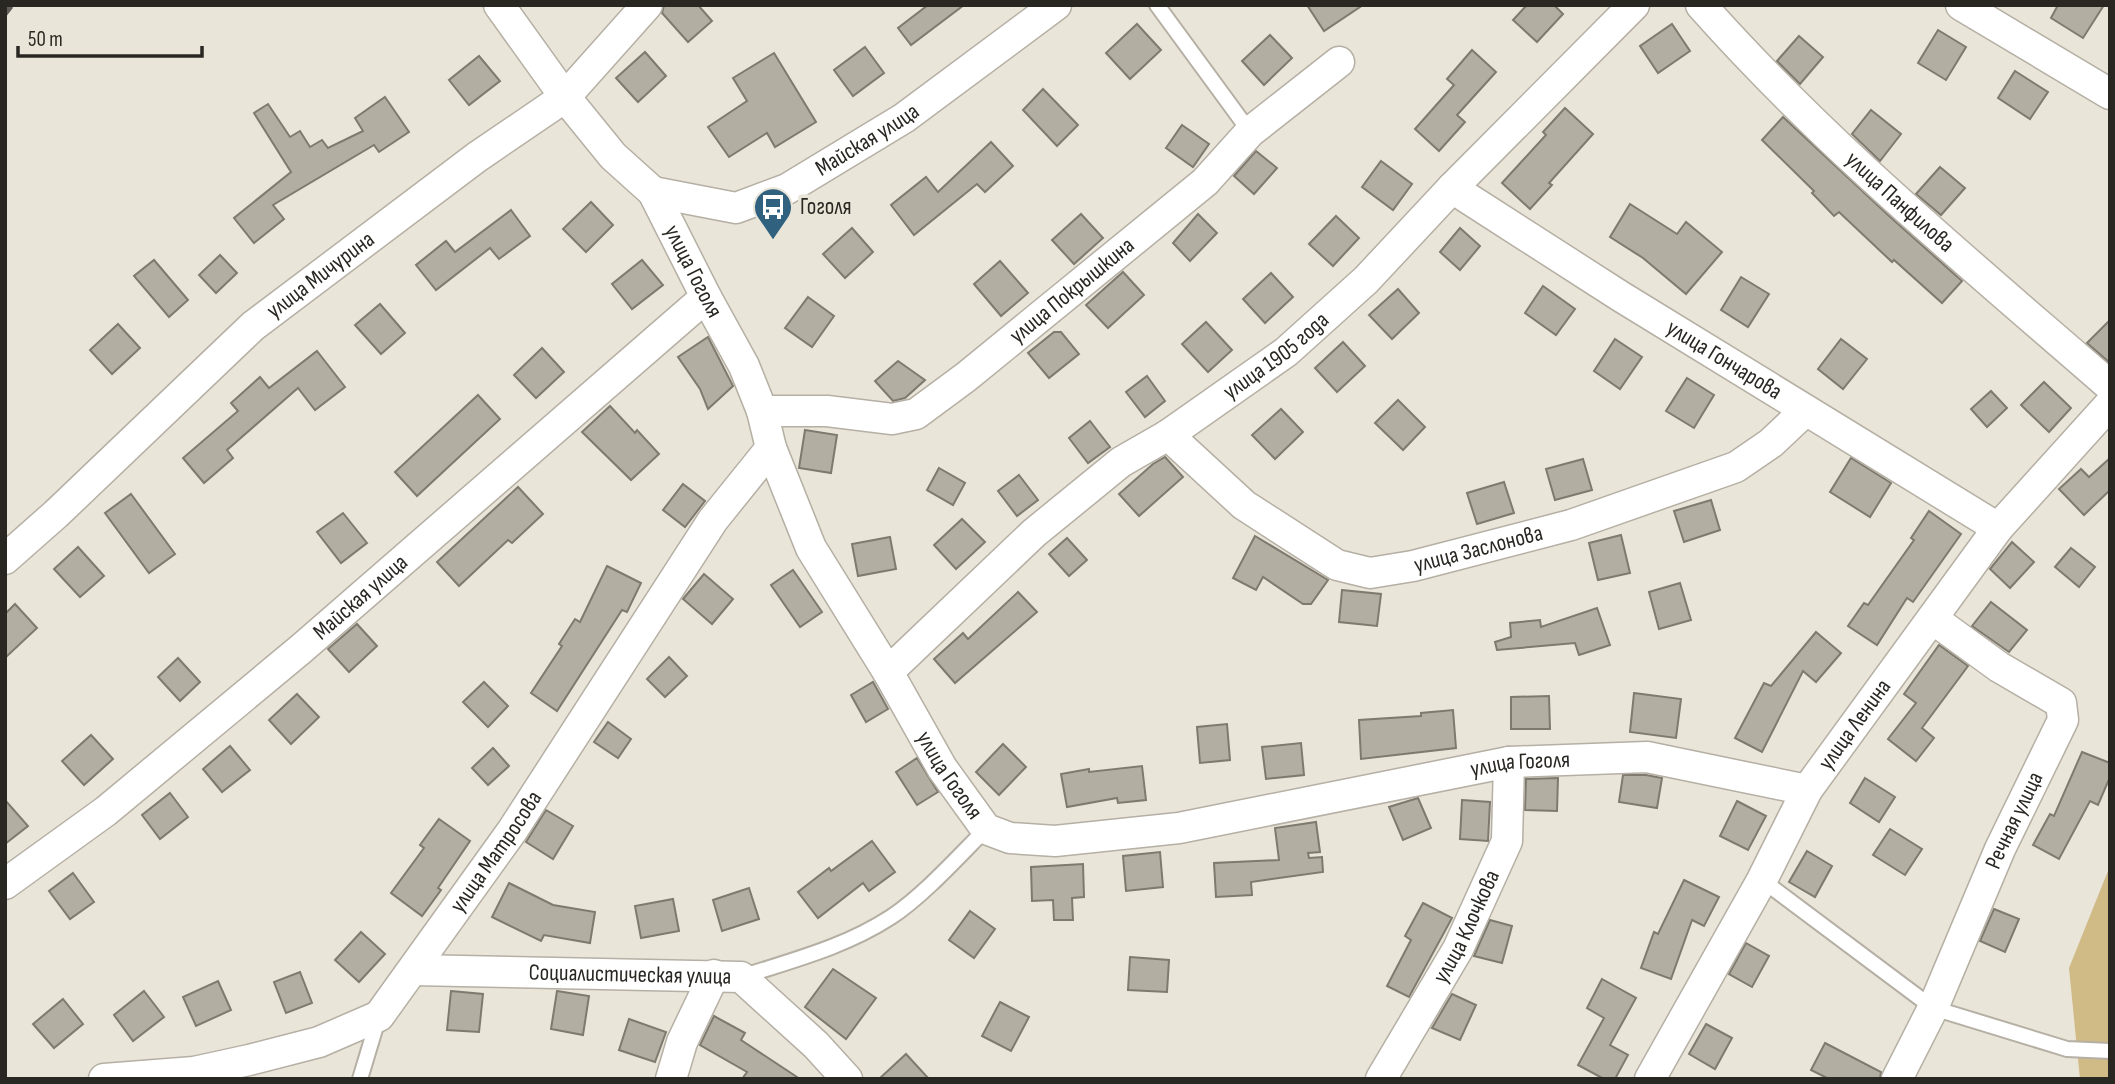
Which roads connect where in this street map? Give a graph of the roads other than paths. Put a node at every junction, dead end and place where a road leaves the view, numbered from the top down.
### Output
1 (499, 5) edge
2 (647, 5) edge
3 (1056, 5) edge
4 (1157, 5) edge
5 (1634, 5) edge
6 (1701, 5) edge
7 (1961, 5) edge
8 (1339, 62) dead end
9 (2110, 94) edge
10 (565, 97) junction
11 (1250, 132) junction
12 (1452, 188) junction
13 (653, 192) junction
14 (706, 297) junction
15 (2110, 386) edge
16 (2110, 404) edge
17 (762, 411) junction
18 (1805, 411) junction
19 (1168, 435) junction
20 (771, 448) junction
21 (1997, 528) junction
22 (5, 559) edge
23 (1933, 619) junction
24 (888, 672) junction
25 (1509, 762) junction
26 (1807, 790) junction
27 (986, 829) junction
28 (1762, 880) junction
29 (5, 884) edge
30 (413, 970) junction
31 (727, 976) junction
32 (1933, 1008) junction
33 (379, 1016) junction
34 (2110, 1051) edge
35 (198, 1075) edge
36 (103, 1079) edge
37 (360, 1079) edge
38 (671, 1079) edge
39 (848, 1079) edge
40 (1381, 1079) edge
41 (1650, 1079) edge
42 (1897, 1079) edge

1 - 10 street, улица Гоголя
2 - 10 street, улица Мичурина
3 - 13 street, Майская улица
4 - 11 lane
5 - 12 street, улица 1905 года
6 - 15 street, улица Панфилова
7 - 9 street
8 - 11 street, улица Покрышкина
10 - 13 street, улица Гоголя
10 - 22 street, улица Мичурина
11 - 17 street, улица Покрышкина
12 - 18 street, улица Гончарова
12 - 19 street, улица 1905 года
13 - 14 street, улица Гоголя
14 - 17 street, улица Гоголя
14 - 29 street, Майская улица
16 - 21 street, улица Ленина
17 - 20 street, улица Гоголя
18 - 19 street, улица Заслонова
18 - 21 street, улица Гончарова
19 - 24 street, улица 1905 года
20 - 24 street, улица Гоголя
20 - 30 street, улица Матросова
21 - 23 street, улица Ленина
23 - 26 street, улица Ленина
23 - 32 street, Речная улица
24 - 27 street, улица Гоголя
25 - 26 street, улица Гоголя
25 - 27 street, улица Гоголя
25 - 40 street, улица Клочкова
26 - 28 street, улица Ленина
27 - 31 lane
28 - 32 lane
28 - 41 street, улица Ленина
30 - 31 street, Социалистическая улица
30 - 33 street, улица Матросова
31 - 38 street
31 - 39 street, Социалистическая улица
32 - 34 lane
32 - 42 street, Речная улица
33 - 35 street
33 - 37 lane
35 - 36 street

